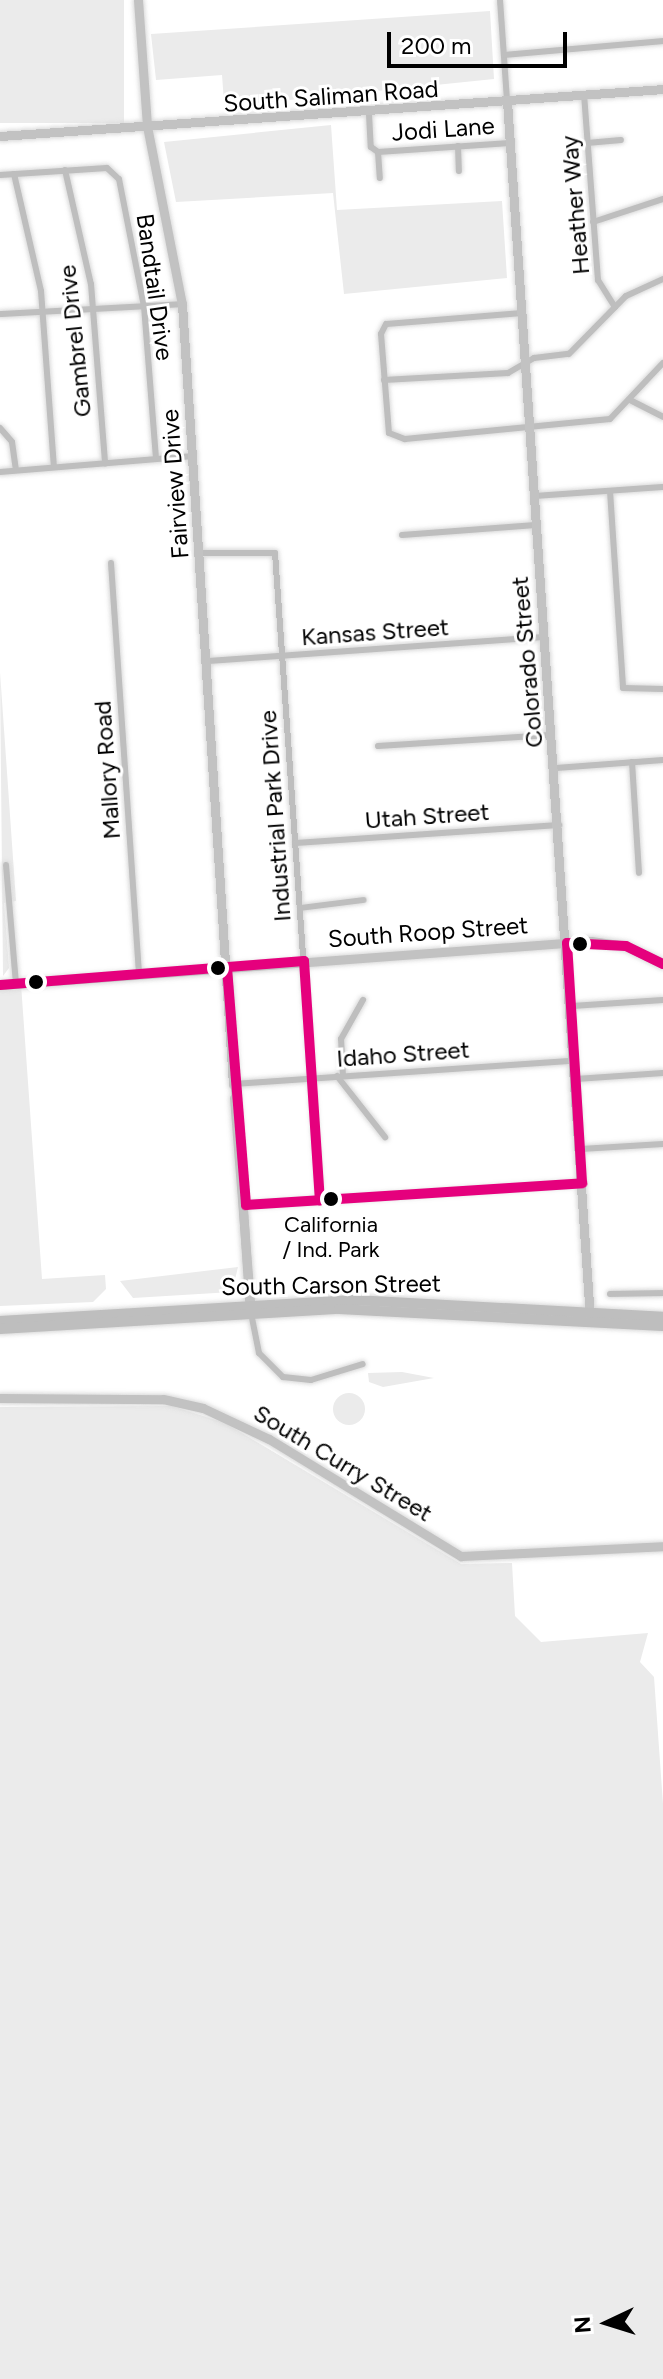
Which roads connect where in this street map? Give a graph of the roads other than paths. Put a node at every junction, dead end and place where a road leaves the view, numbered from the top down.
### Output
1 (138, 0) edge
2 (500, 0) edge
3 (663, 41) edge
4 (504, 55) junction
5 (663, 89) edge
6 (584, 94) junction
7 (507, 101) junction
8 (369, 114) junction
9 (147, 126) junction
10 (0, 136) edge
11 (621, 140) dead end
12 (510, 143) junction
13 (587, 143) junction
14 (458, 146) junction
15 (378, 152) junction
16 (65, 170) junction
17 (459, 171) dead end
18 (14, 174) junction
19 (0, 175) edge
20 (380, 178) dead end
21 (663, 199) edge
22 (593, 222) junction
23 (663, 279) edge
24 (182, 304) junction
25 (144, 306) junction
26 (615, 307) junction
27 (93, 308) junction
28 (43, 311) junction
29 (522, 313) junction
30 (0, 314) edge
31 (663, 363) edge
32 (525, 364) junction
33 (384, 380) junction
34 (630, 400) junction
35 (663, 417) edge
36 (0, 428) edge
37 (529, 430) junction
38 (193, 456) junction
39 (156, 459) junction
40 (105, 463) junction
41 (54, 467) junction
42 (16, 470) junction
43 (0, 472) edge
44 (663, 487) edge
45 (610, 491) junction
46 (534, 496) junction
47 (536, 525) junction
48 (402, 535) dead end
49 (201, 553) junction
50 (111, 563) dead end
51 (544, 637) junction
52 (282, 657) junction
53 (208, 661) junction
54 (663, 689) edge
55 (554, 735) junction
56 (378, 746) dead end
57 (663, 760) edge
58 (632, 762) junction
59 (556, 768) junction
60 (560, 825) junction
61 (295, 843) junction
62 (6, 865) dead end
63 (639, 873) dead end
64 (363, 900) dead end
65 (300, 908) junction
66 (567, 943) junction
67 (304, 961) junction
68 (663, 964) edge
69 (227, 968) junction
70 (139, 975) junction
71 (0, 985) edge
72 (16, 985) junction
73 (363, 1000) dead end
74 (663, 1000) edge
75 (572, 1006) junction
76 (575, 1060) junction
77 (663, 1073) edge
78 (340, 1076) junction
79 (311, 1078) junction
80 (576, 1079) junction
81 (233, 1084) junction
82 (234, 1098) junction
83 (385, 1137) dead end
84 (663, 1144) edge
85 (581, 1149) junction
86 (582, 1183) junction
87 (320, 1200) junction
88 (246, 1205) junction
89 (663, 1293) edge
90 (610, 1294) dead end
91 (250, 1306) junction
92 (115, 1317) junction
93 (590, 1317) junction
94 (663, 1317) edge
95 (0, 1319) edge
96 (663, 1326) edge
97 (0, 1329) edge
98 (363, 1364) dead end
99 (0, 1398) edge
100 (663, 1546) edge

1 - 9 street, Fairview Drive
2 - 4 street, Colorado Street
3 - 4 street
4 - 7 street, Colorado Street
5 - 6 street, South Saliman Road
6 - 7 street, South Saliman Road
6 - 13 street, Heather Way
7 - 8 street, South Saliman Road
7 - 12 street, Colorado Street
8 - 9 street, South Saliman Road
8 - 15 street, Jodi Lane
9 - 10 street, South Saliman Road
9 - 24 street, Fairview Drive
11 - 13 street
12 - 14 street, Jodi Lane
12 - 29 street, Colorado Street
13 - 22 street, Heather Way
14 - 15 street, Jodi Lane
14 - 17 street
15 - 20 street, Jodi Lane
16 - 18 street, Bandtail Drive
16 - 25 street, Bandtail Drive
16 - 27 street, Gambrel Drive
18 - 19 street, Bandtail Drive
18 - 28 street
21 - 22 street
22 - 26 street, Heather Way
23 - 26 street
24 - 25 street
24 - 38 street, Fairview Drive
25 - 27 street
25 - 39 street, Bandtail Drive
26 - 32 street
27 - 28 street
27 - 40 street, Gambrel Drive
28 - 30 street
28 - 41 street
29 - 32 street, Colorado Street
29 - 33 street
31 - 34 street
32 - 33 street
32 - 37 street, Colorado Street
33 - 37 street
34 - 35 street
34 - 37 street
36 - 42 street
37 - 46 street, Colorado Street
38 - 39 street
38 - 49 street, Fairview Drive
39 - 40 street
40 - 41 street
41 - 42 street
42 - 43 street
44 - 45 street
45 - 46 street
45 - 54 street
46 - 47 street, Colorado Street
47 - 48 street
47 - 51 street, Colorado Street
49 - 52 street, Industrial Park Drive
49 - 53 street, Fairview Drive
50 - 70 street, Mallory Road
51 - 52 street, Kansas Street
51 - 55 street, Colorado Street
52 - 53 street, Kansas Street
52 - 61 street, Industrial Park Drive
53 - 69 street, Fairview Drive
55 - 56 street
55 - 59 street, Colorado Street
57 - 58 street
58 - 59 street
58 - 63 street
59 - 60 street, Colorado Street
60 - 61 street, Utah Street
60 - 66 street, Colorado Street
61 - 65 street, Industrial Park Drive
62 - 72 street
64 - 65 street
65 - 67 street, Industrial Park Drive
66 - 67 street, South Roop Street
66 - 68 street, South Roop Street
66 - 75 street, Colorado Street
67 - 69 street, South Roop Street
67 - 79 street, Industrial Park Drive
69 - 70 street, South Roop Street
69 - 81 street, Fairview Drive
70 - 72 street, South Roop Street
71 - 72 street, South Roop Street
73 - 78 street
74 - 75 street
75 - 76 street, Colorado Street
76 - 78 street, Idaho Street
76 - 80 street, Colorado Street
77 - 80 street
78 - 79 street, Idaho Street
78 - 83 street
79 - 81 street, Idaho Street
79 - 87 street, Industrial Park Drive
80 - 85 street, Colorado Street
81 - 82 street, Fairview Drive
82 - 88 street, Fairview Drive
82 - 91 street, Fairview Drive
84 - 85 street
85 - 86 street, Colorado Street
86 - 87 street
86 - 93 street, Colorado Street
87 - 88 street
88 - 91 street, Fairview Drive
89 - 90 street
91 - 92 main road, South Carson Street
91 - 93 main road, South Carson Street
91 - 98 street
92 - 95 main road, South Carson Street
92 - 97 main road, South Carson Street
93 - 94 main road, South Carson Street
93 - 96 main road, South Carson Street
99 - 100 street, South Curry Street

